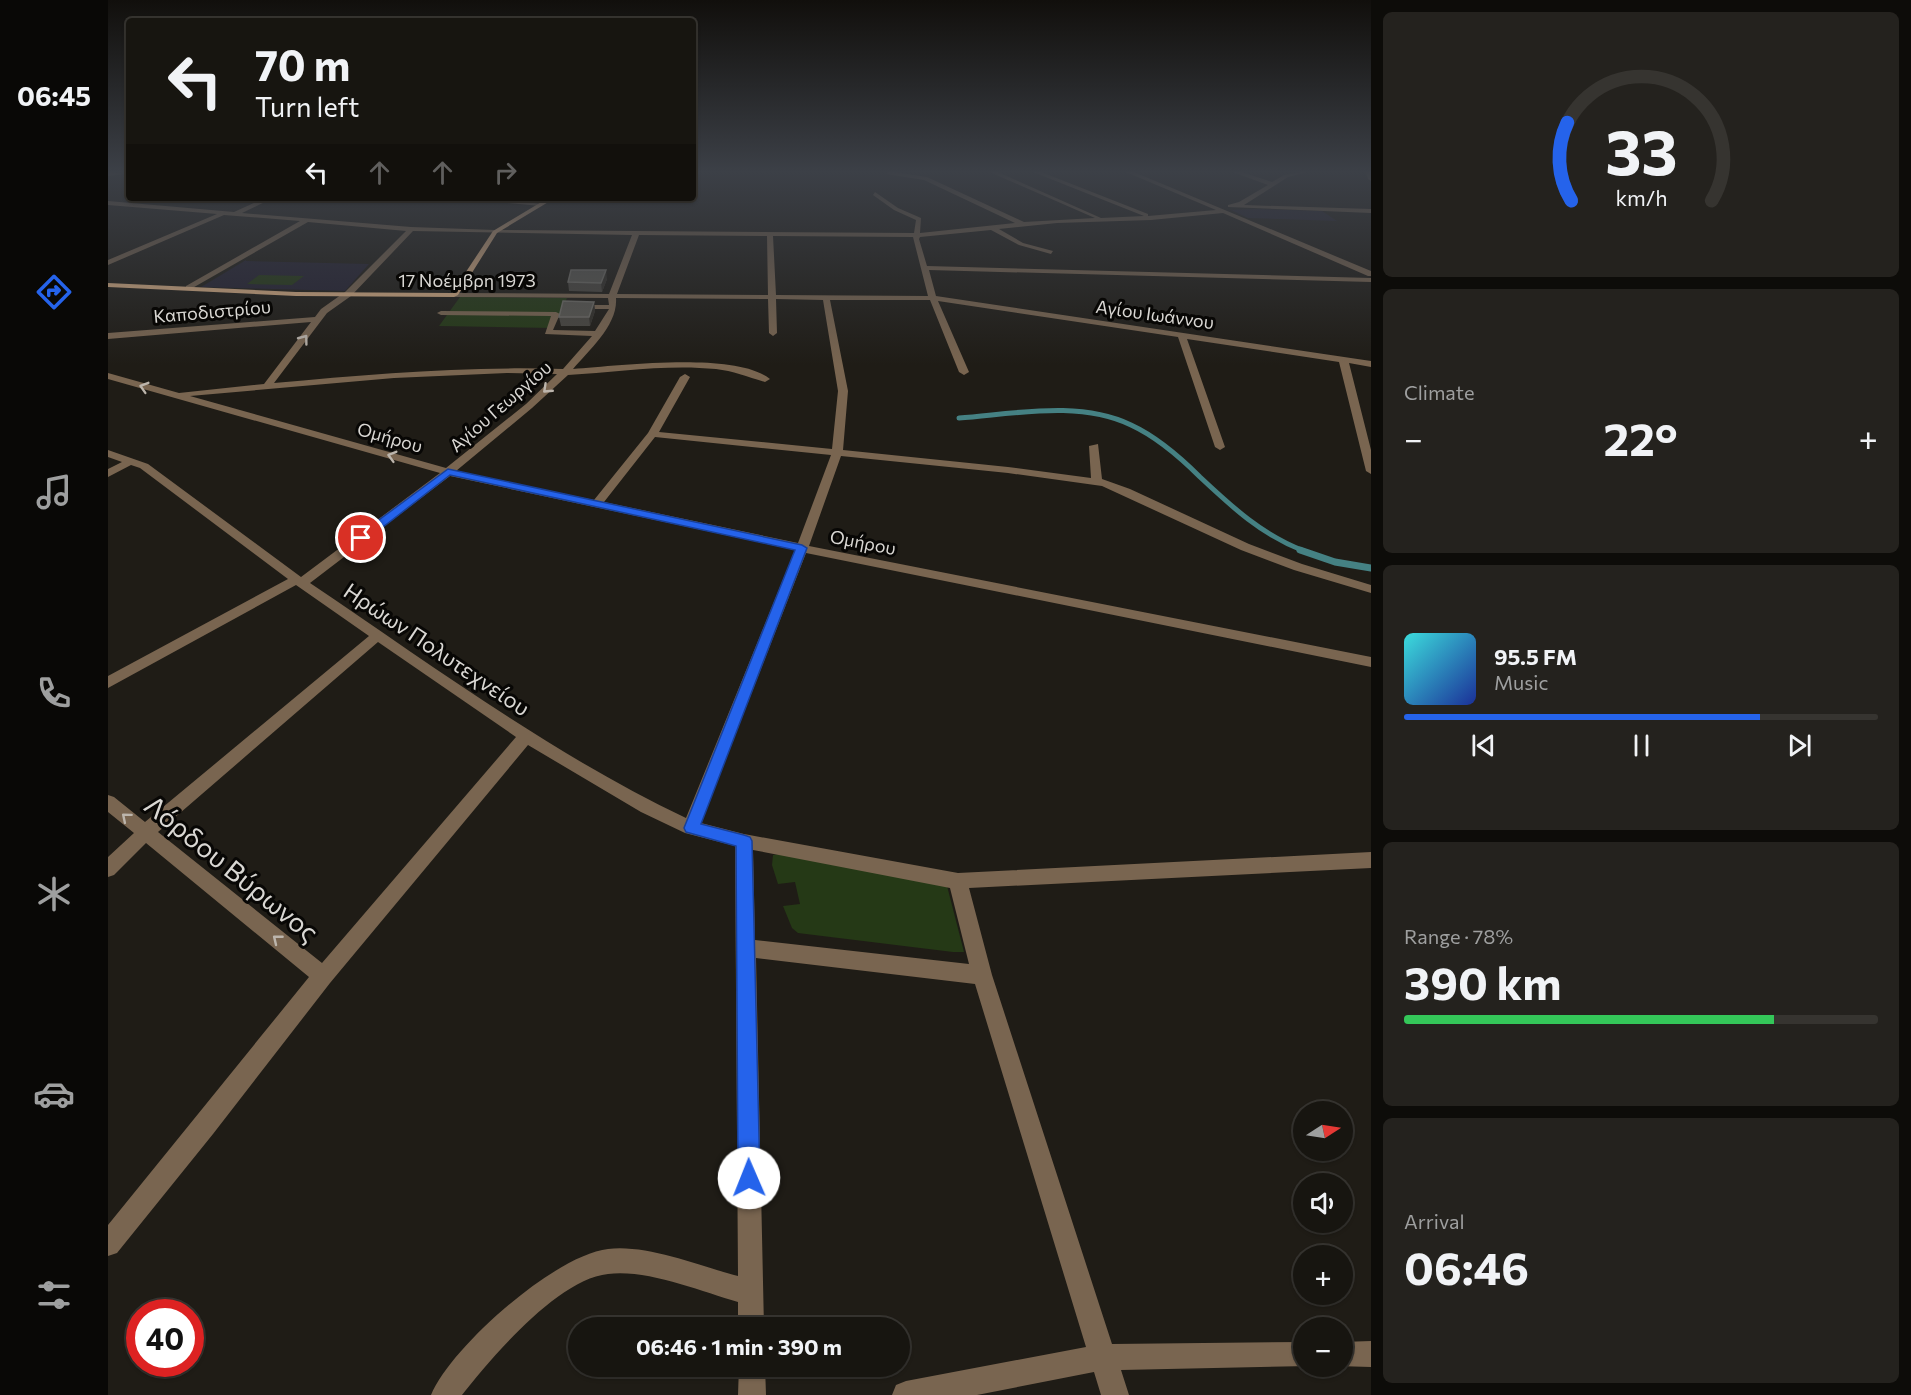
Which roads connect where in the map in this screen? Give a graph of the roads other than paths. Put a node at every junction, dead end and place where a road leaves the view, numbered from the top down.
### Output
1 (176, 235) edge
2 (281, 235) edge
3 (405, 235) edge
4 (493, 235) edge
5 (635, 235) edge
6 (770, 235) edge
7 (916, 235) edge
8 (1004, 235) edge
9 (1286, 235) edge
10 (1051, 252) dead end
11 (108, 263) edge
12 (924, 268) junction
13 (1371, 274) edge
14 (1371, 280) edge
15 (108, 285) edge
16 (189, 288) junction
17 (348, 294) junction
18 (454, 295) junction
19 (588, 296) junction
20 (612, 296) junction
21 (773, 297) junction
22 (826, 297) junction
23 (933, 298) junction
24 (585, 307) junction
25 (614, 307) junction
26 (561, 309) junction
27 (441, 313) dead end
28 (319, 319) junction
29 (774, 333) dead end
30 (597, 334) junction
31 (1182, 335) junction
32 (108, 336) edge
33 (1342, 359) junction
34 (1371, 364) edge
35 (565, 372) junction
36 (964, 372) dead end
37 (108, 376) edge
38 (685, 377) dead end
39 (765, 379) dead end
40 (268, 385) junction
41 (240, 388) junction
42 (168, 395) junction
43 (216, 406) junction
44 (652, 434) junction
45 (1094, 446) dead end
46 (1220, 447) dead end
47 (108, 453) edge
48 (837, 453) junction
49 (132, 460) junction
50 (1371, 471) edge
51 (448, 472) junction
52 (108, 474) edge
53 (1097, 482) junction
54 (596, 505) junction
55 (802, 548) junction
56 (299, 582) junction
57 (1371, 589) edge
58 (377, 636) junction
59 (1371, 662) edge
60 (108, 683) edge
61 (526, 736) junction
62 (108, 802) edge
63 (692, 828) junction
64 (145, 833) junction
65 (744, 841) junction
66 (1371, 860) edge
67 (108, 869) edge
68 (957, 881) junction
69 (746, 948) junction
70 (982, 975) junction
71 (323, 976) junction
72 (108, 1245) edge
73 (751, 1293) junction
74 (751, 1317) edge
75 (1353, 1354) edge
76 (1371, 1354) edge
77 (1293, 1355) edge
78 (1103, 1357) junction
79 (752, 1377) edge
80 (445, 1395) edge
81 (753, 1395) edge
82 (906, 1395) edge
83 (1115, 1395) edge

1 - 11 street
2 - 16 street
3 - 17 street
4 - 18 main road
5 - 20 street
6 - 21 street
7 - 12 street
8 - 10 street
9 - 13 street
12 - 14 street
12 - 23 street
15 - 16 main road, 17 Νοέμβρη 1973
16 - 17 main road, 17 Νοέμβρη 1973
17 - 18 main road, 17 Νοέμβρη 1973
17 - 28 street
18 - 19 street, 17 Νοέμβρη 1973
19 - 20 street, 17 Νοέμβρη 1973
19 - 24 street
20 - 21 street, 17 Νοέμβρη 1973
20 - 25 street
21 - 22 street, 17 Νοέμβρη 1973
21 - 29 street
22 - 23 street, Αγίου Ιωάννου
22 - 48 street
23 - 31 street, Αγίου Ιωάννου
23 - 36 street
24 - 25 street
24 - 26 street
25 - 30 street, Αγίου Γεωργίου
26 - 27 street
26 - 30 street
28 - 32 street, Καποδιστρίου
40 -> 28 street
30 - 35 street, Αγίου Γεωργίου
31 - 33 street, Αγίου Ιωάννου
31 - 46 street
33 - 34 street, Αγίου Ιωάννου
33 - 50 street
35 - 39 street
35 - 40 street
35 -> 51 street, Αγίου Γεωργίου
42 -> 37 street, Ομήρου
38 - 44 street
40 - 41 street
41 - 42 street
41 - 43 street
42 - 43 street, Ομήρου
51 -> 43 street, Ομήρου
44 - 48 street
44 - 54 street
45 - 53 street
47 - 49 street, Ηρώων Πολυτεχνείου
48 - 53 street
48 - 55 street
49 - 52 street
49 - 56 street, Ηρώων Πολυτεχνείου
51 - 54 street, Ομήρου
51 - 56 street, Αγίου Γεωργίου
53 - 57 street
54 - 55 street, Ομήρου
55 - 59 street, Ομήρου
55 - 63 street
56 - 58 street, Ηρώων Πολυτεχνείου
56 - 60 street, Αγίου Γεωργίου
58 - 61 street, Ηρώων Πολυτεχνείου
58 - 64 street
61 - 63 street, Ηρώων Πολυτεχνείου
61 - 71 street
64 -> 62 street, Λόρδου Βύρωνος
63 - 65 street, Ηρώων Πολυτεχνείου
64 - 67 street
71 -> 64 street, Λόρδου Βύρωνος
65 - 68 street, Ηρώων Πολυτεχνείου
65 - 69 street
66 - 68 street, Ηρώων Πολυτεχνείου
68 - 70 street
69 - 70 street
69 - 73 street
70 - 78 street
71 - 72 street
73 - 74 street
73 - 80 street
75 - 76 street
77 - 78 street
78 - 82 street
78 - 83 street
79 - 81 street

